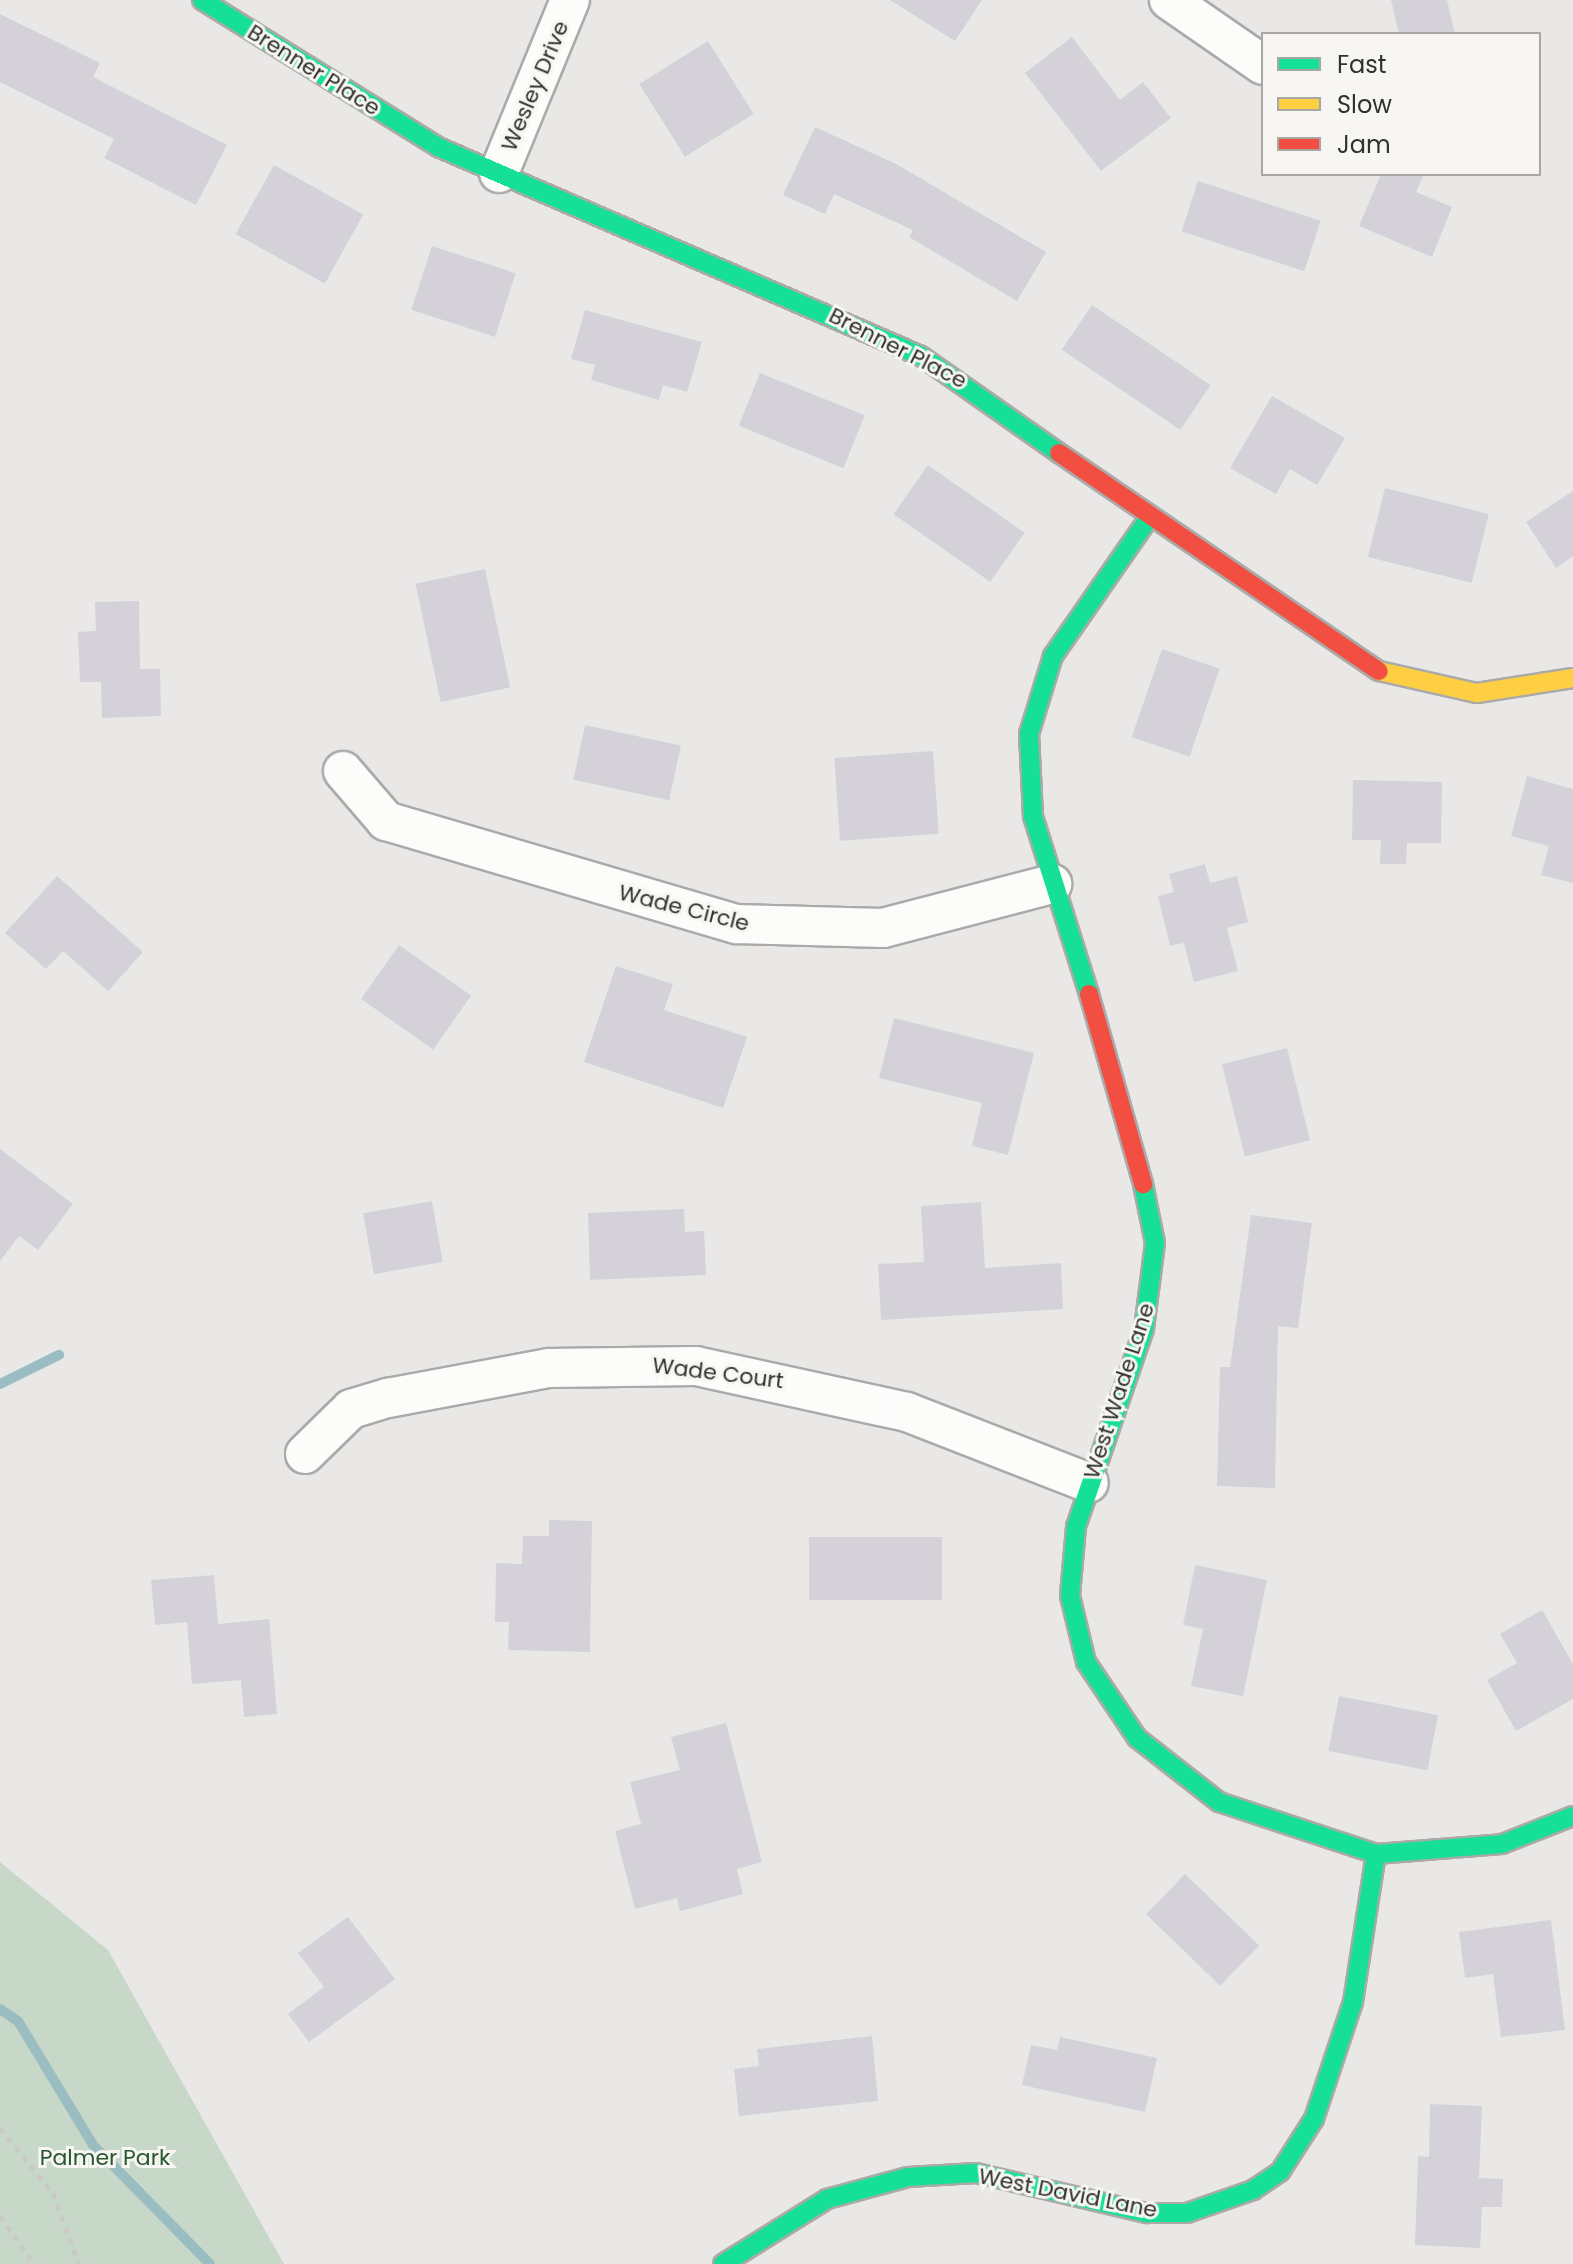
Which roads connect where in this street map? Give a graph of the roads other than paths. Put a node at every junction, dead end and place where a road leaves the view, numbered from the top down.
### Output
1 (202, 0) edge
2 (570, 0) edge
3 (1169, 0) edge
4 (1261, 64) edge
5 (499, 173) junction
6 (1149, 518) junction
7 (1573, 678) edge
8 (343, 771) dead end
9 (1052, 884) junction
10 (305, 1454) dead end
11 (1089, 1483) junction
12 (1573, 1816) edge
13 (1376, 1854) junction
14 (723, 2264) edge

1 - 5 street, Brenner Place
2 - 5 street, Wesley Drive
3 - 4 street
5 - 6 street, Brenner Place
6 - 7 street, Brenner Place
6 - 9 street, West Wade Lane
8 - 9 street, Wade Circle
9 - 11 street, West Wade Lane
10 - 11 street, Wade Court
11 - 13 street, West Wade Lane
12 - 13 street, West Wade Lane
13 - 14 street, West David Lane

